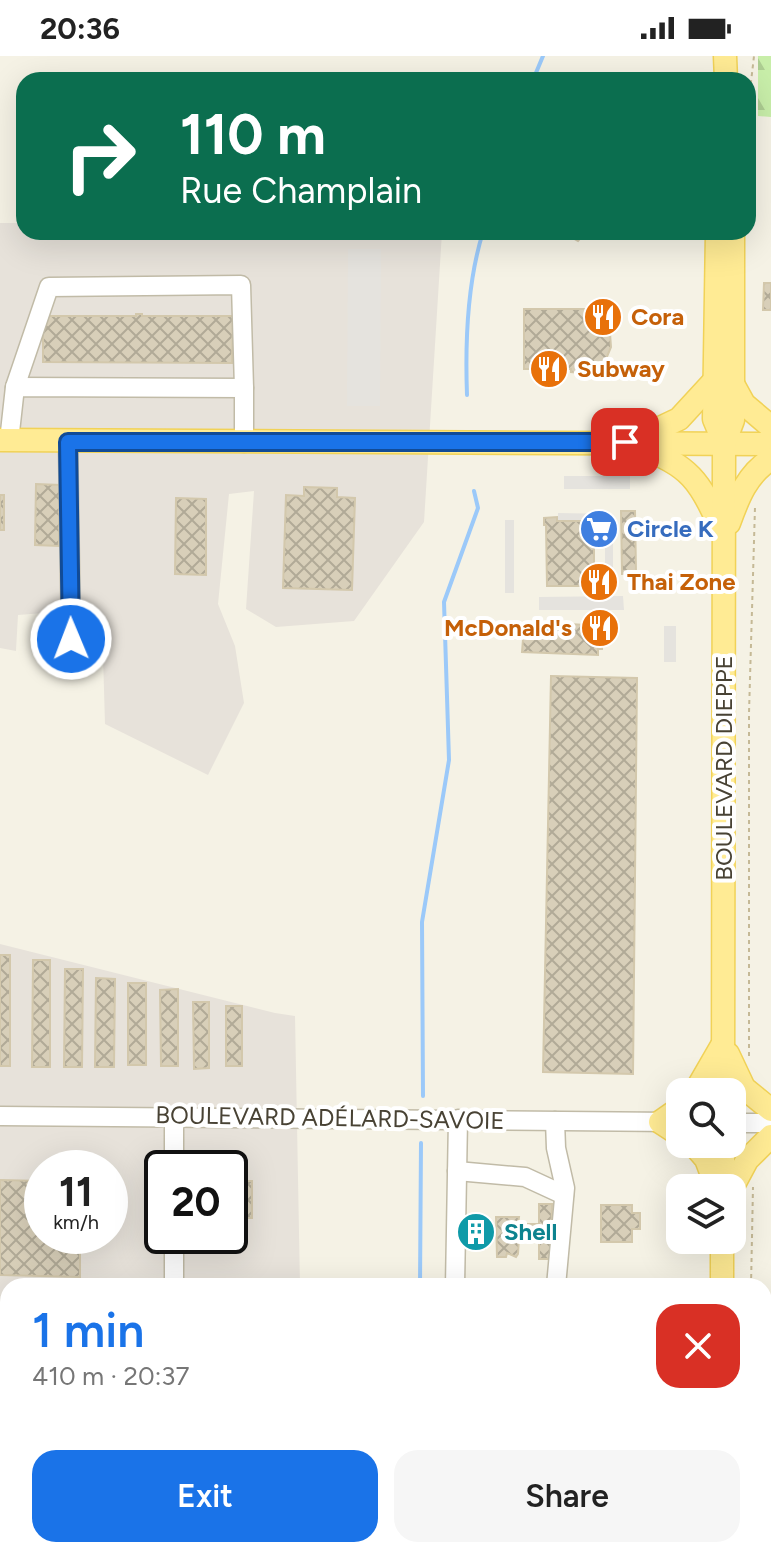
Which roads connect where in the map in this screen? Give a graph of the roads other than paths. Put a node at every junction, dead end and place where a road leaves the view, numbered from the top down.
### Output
1 (717, 240) edge
2 (733, 240) edge
3 (724, 382) junction
4 (15, 387) junction
5 (244, 388) junction
6 (771, 427) edge
7 (5, 440) edge
8 (68, 442) junction
9 (625, 442) junction
10 (244, 443) junction
11 (724, 443) junction
12 (771, 444) edge
13 (771, 459) edge
14 (724, 535) junction
15 (71, 639) dead end
16 (723, 1042) junction
17 (703, 1078) edge
18 (723, 1078) edge
19 (771, 1110) edge
20 (0, 1116) edge
21 (174, 1116) junction
22 (458, 1119) junction
23 (555, 1121) junction
24 (666, 1122) edge
25 (746, 1123) edge
26 (771, 1123) edge
27 (771, 1136) edge
28 (174, 1150) edge
29 (457, 1171) junction
30 (744, 1174) edge
31 (564, 1195) junction
32 (174, 1254) edge
33 (722, 1254) edge
34 (174, 1278) edge
35 (461, 1278) edge
36 (557, 1278) edge
37 (722, 1278) edge

1 - 3 main road, BOULEVARD DIEPPE
2 - 3 main road, BOULEVARD DIEPPE
3 - 6 main road
3 - 9 main road
3 - 11 main road, BOULEVARD DIEPPE
4 - 5 street
4 - 5 street
4 - 7 street
5 - 10 street
7 - 8 main road
8 - 10 main road
8 - 15 street
9 - 10 main road
9 - 11 main road
9 - 14 main road
11 - 12 main road
11 - 14 main road, BOULEVARD DIEPPE
13 - 14 main road
14 - 16 main road, BOULEVARD DIEPPE
16 - 17 main road
16 - 18 main road, BOULEVARD DIEPPE
16 - 19 main road
20 - 21 street, BOULEVARD ADÉLARD-SAVOIE
21 - 22 street, BOULEVARD ADÉLARD-SAVOIE
21 - 28 street
22 - 23 street, BOULEVARD ADÉLARD-SAVOIE
22 - 29 street
23 - 24 street, BOULEVARD ADÉLARD-SAVOIE
23 - 31 street
25 - 26 street
27 - 30 main road
29 - 31 street
29 - 35 street
31 - 36 street
32 - 34 street
33 - 37 main road

